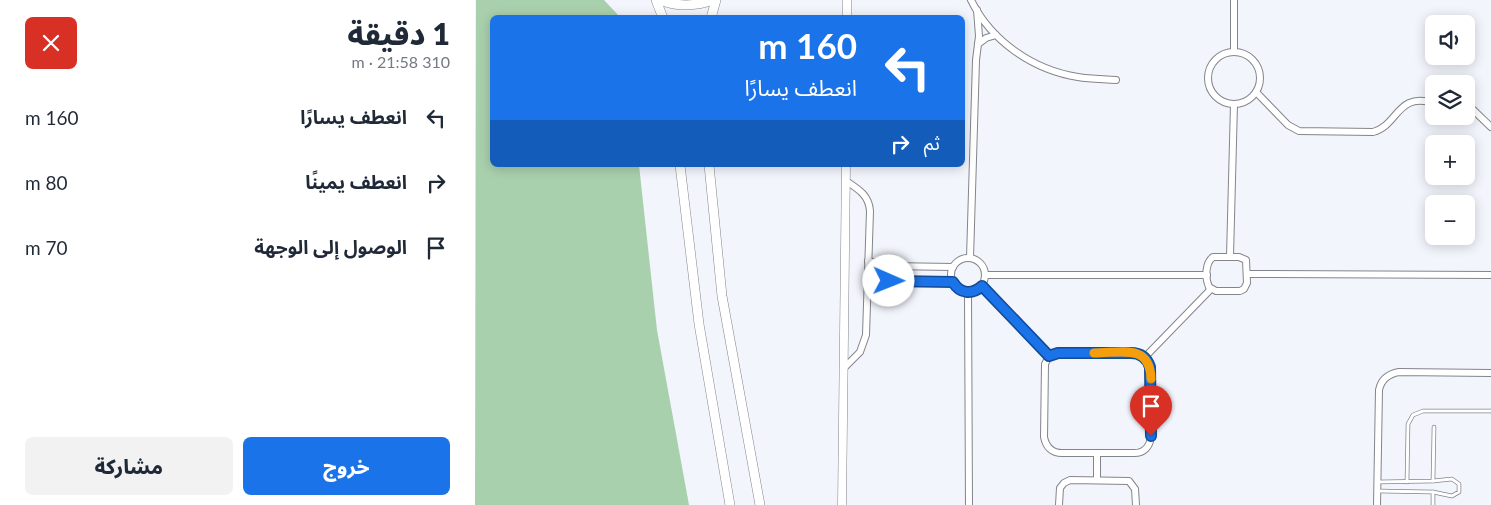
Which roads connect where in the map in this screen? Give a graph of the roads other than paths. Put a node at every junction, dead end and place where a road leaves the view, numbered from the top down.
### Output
1 (658, 0) edge
2 (714, 0) edge
3 (847, 0) edge
4 (971, 0) edge
5 (1234, 0) edge
6 (977, 10) junction
7 (662, 15) edge
8 (712, 15) edge
9 (847, 15) edge
10 (996, 35) junction
11 (978, 44) junction
12 (1234, 52) junction
13 (1116, 80) dead end
14 (1256, 92) junction
15 (1425, 101) edge
16 (1234, 104) junction
17 (1475, 112) edge
18 (1491, 127) edge
19 (680, 167) edge
20 (709, 167) edge
21 (846, 167) edge
22 (845, 181) junction
23 (1230, 256) junction
24 (970, 258) junction
25 (868, 261) junction
26 (893, 266) junction
27 (953, 267) junction
28 (1247, 274) junction
29 (985, 275) junction
30 (1491, 275) edge
31 (1207, 276) junction
32 (893, 281) junction
33 (953, 282) junction
34 (982, 286) junction
35 (868, 287) junction
36 (1211, 289) junction
37 (968, 292) junction
38 (1049, 356) junction
39 (1145, 357) junction
40 (844, 368) junction
41 (1491, 373) edge
42 (1491, 411) edge
43 (1434, 427) dead end
44 (1097, 453) junction
45 (1097, 480) junction
46 (1433, 481) junction
47 (1377, 482) junction
48 (1407, 482) junction
49 (1377, 491) junction
50 (1433, 492) junction
51 (730, 505) edge
52 (761, 505) edge
53 (842, 505) edge
54 (969, 505) edge
55 (1059, 505) edge
56 (1136, 505) edge
57 (1377, 505) edge
58 (1433, 505) edge

1 - 2 main road
1 - 7 main road
2 - 8 main road
3 - 9 street
4 - 6 street
5 - 12 street
6 - 10 street
6 - 11 street
10 - 11 street
10 - 13 street
11 - 24 street
12 - 14 street
12 - 16 street
14 - 15 street
14 - 16 street
16 - 23 street
17 - 18 street
19 - 51 main road
20 - 52 main road
21 - 22 street
22 - 25 street
22 - 40 street
23 - 28 street
23 - 31 street
24 - 27 street
24 - 29 street
25 - 26 street
25 - 35 street
26 - 27 street
26 - 32 street
27 - 33 street
28 - 30 street
28 - 36 street
29 - 31 street
29 - 34 street
31 - 36 street
32 - 33 street
32 - 35 street
33 - 37 street
34 - 37 street
34 - 38 street
35 - 40 street
36 - 39 street
37 - 54 street
38 - 39 street
38 - 44 street
39 - 44 street
40 - 53 street
41 - 47 street
42 - 48 lane
43 - 46 lane
44 - 45 street
45 - 55 street
45 - 56 street
46 - 48 lane
46 - 50 lane
47 - 48 lane
47 - 49 street
49 - 50 lane
49 - 57 street
50 - 58 lane

